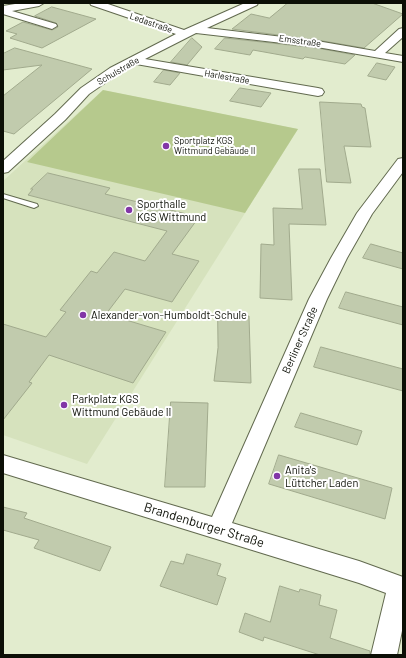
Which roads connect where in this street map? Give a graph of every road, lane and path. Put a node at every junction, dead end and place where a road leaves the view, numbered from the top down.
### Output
1 (40, 3) edge
2 (95, 3) edge
3 (253, 3) edge
4 (3, 10) edge
5 (52, 26) dead end
6 (403, 31) edge
7 (191, 32) junction
8 (378, 54) junction
9 (403, 59) edge
10 (136, 61) junction
11 (318, 92) dead end
12 (403, 162) edge
13 (3, 168) edge
14 (3, 196) edge
15 (34, 206) dead end
16 (3, 464) edge
17 (218, 529) junction
18 (401, 588) edge
19 (384, 655) edge

1 - 4 street
2 - 7 street, Ledastraße
3 - 7 street, Schulstraße
4 - 5 street
6 - 8 street
7 - 8 street, Emsstraße
7 - 10 street, Schulstraße
8 - 9 street, Emsstraße
10 - 11 street, Harlestraße
10 - 13 street, Schulstraße
12 - 17 street, Berliner Straße
14 - 15 lane
16 - 17 street, Brandenburger Straße
17 - 18 street, Brandenburger Straße
18 - 19 street

